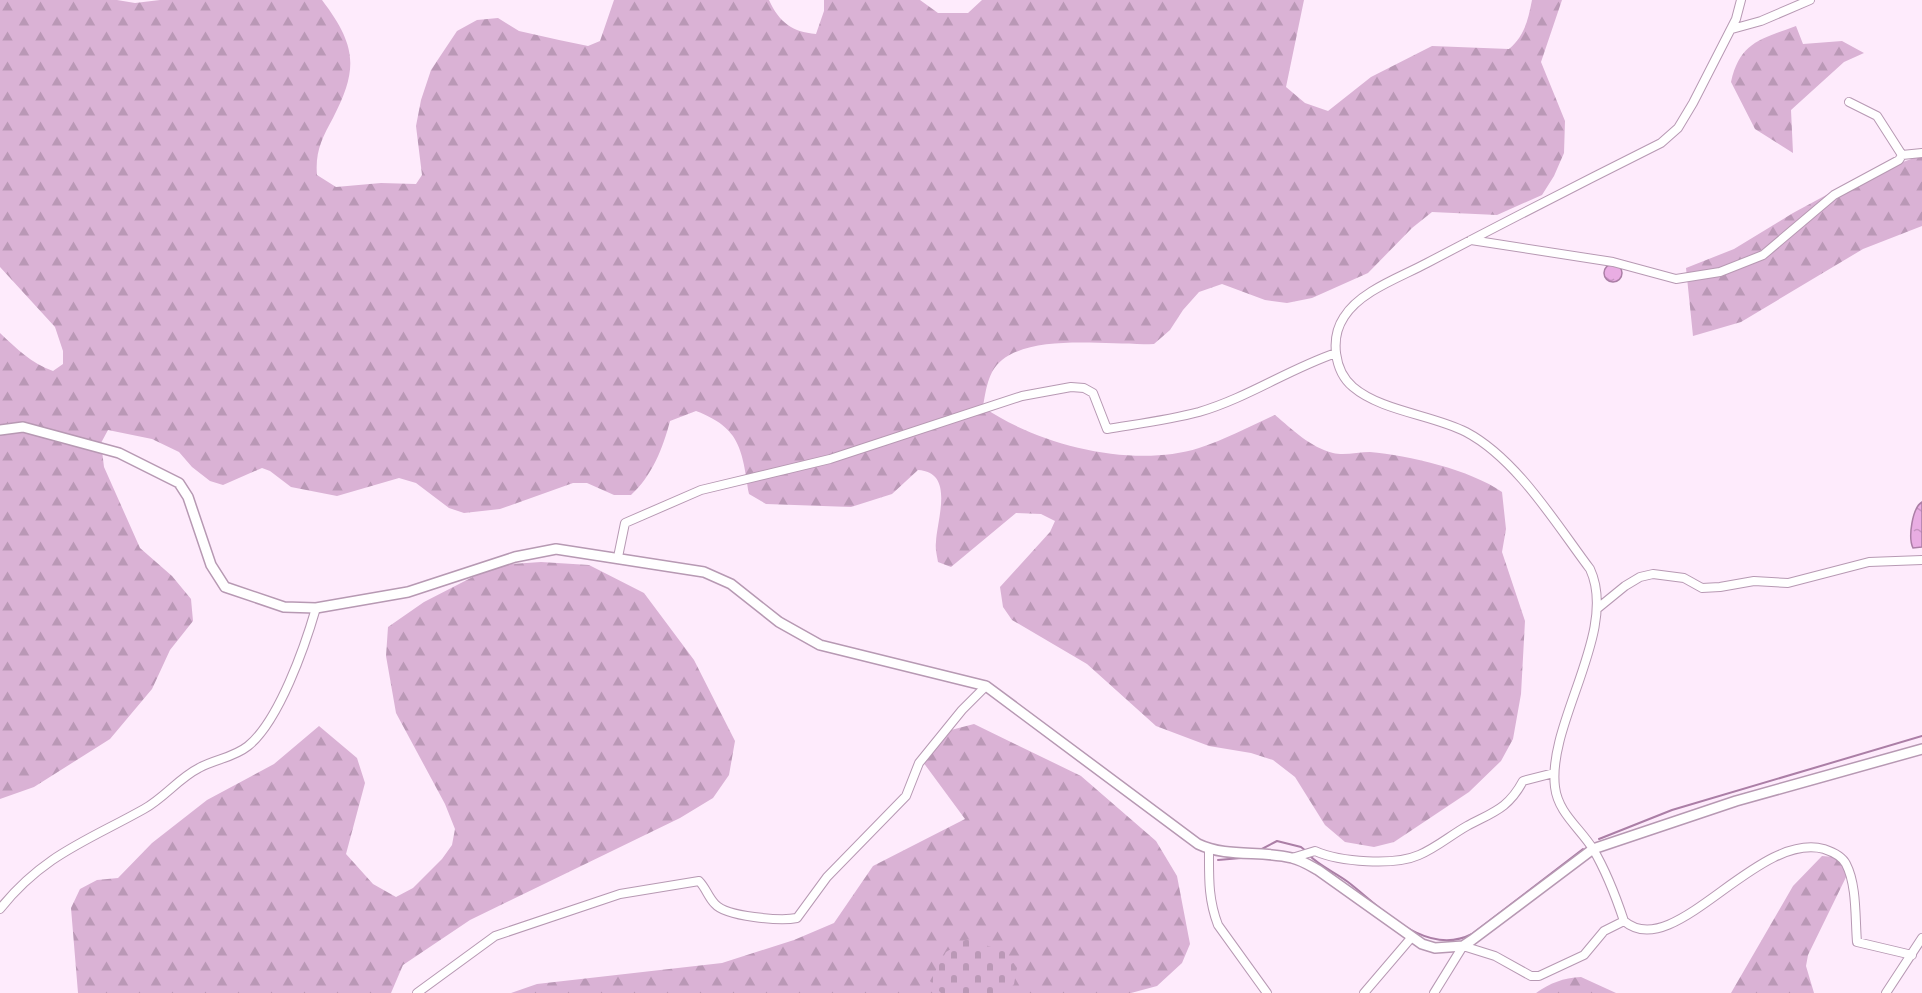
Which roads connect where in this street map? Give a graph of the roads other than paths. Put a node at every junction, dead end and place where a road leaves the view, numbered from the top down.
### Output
1 (1741, 0) edge
2 (1810, 0) edge
3 (1732, 29) junction
4 (1849, 102) dead end
5 (1922, 153) edge
6 (1902, 155) junction
7 (1471, 240) junction
8 (1336, 352) junction
9 (0, 430) edge
10 (618, 557) junction
11 (1922, 560) edge
12 (316, 608) junction
13 (1598, 608) junction
14 (986, 686) junction
15 (1922, 749) edge
16 (1554, 773) junction
17 (1593, 849) junction
18 (1209, 850) junction
19 (1292, 858) junction
20 (0, 909) edge
21 (1624, 921) junction
22 (1411, 938) junction
23 (1922, 938) edge
24 (1463, 946) junction
25 (1912, 955) junction
26 (417, 993) edge
27 (1267, 993) edge
28 (1364, 993) edge
29 (1434, 993) edge
30 (1886, 993) edge

1 - 3 street
2 - 3 street
3 - 7 street
4 - 6 street
5 - 6 street
6 - 7 street
7 - 8 street
8 - 10 street
8 - 13 street
9 - 12 street
10 - 12 street
10 - 14 street
11 - 13 street
12 - 20 street
13 - 16 street
14 - 18 street
14 - 26 street
15 - 17 street
16 - 17 street
16 - 19 street
17 - 21 street
17 - 24 street
18 - 19 street
18 - 27 street
19 - 22 street
21 - 24 street
21 - 25 street
22 - 24 street
22 - 28 street
23 - 25 street
24 - 29 street
25 - 30 street

